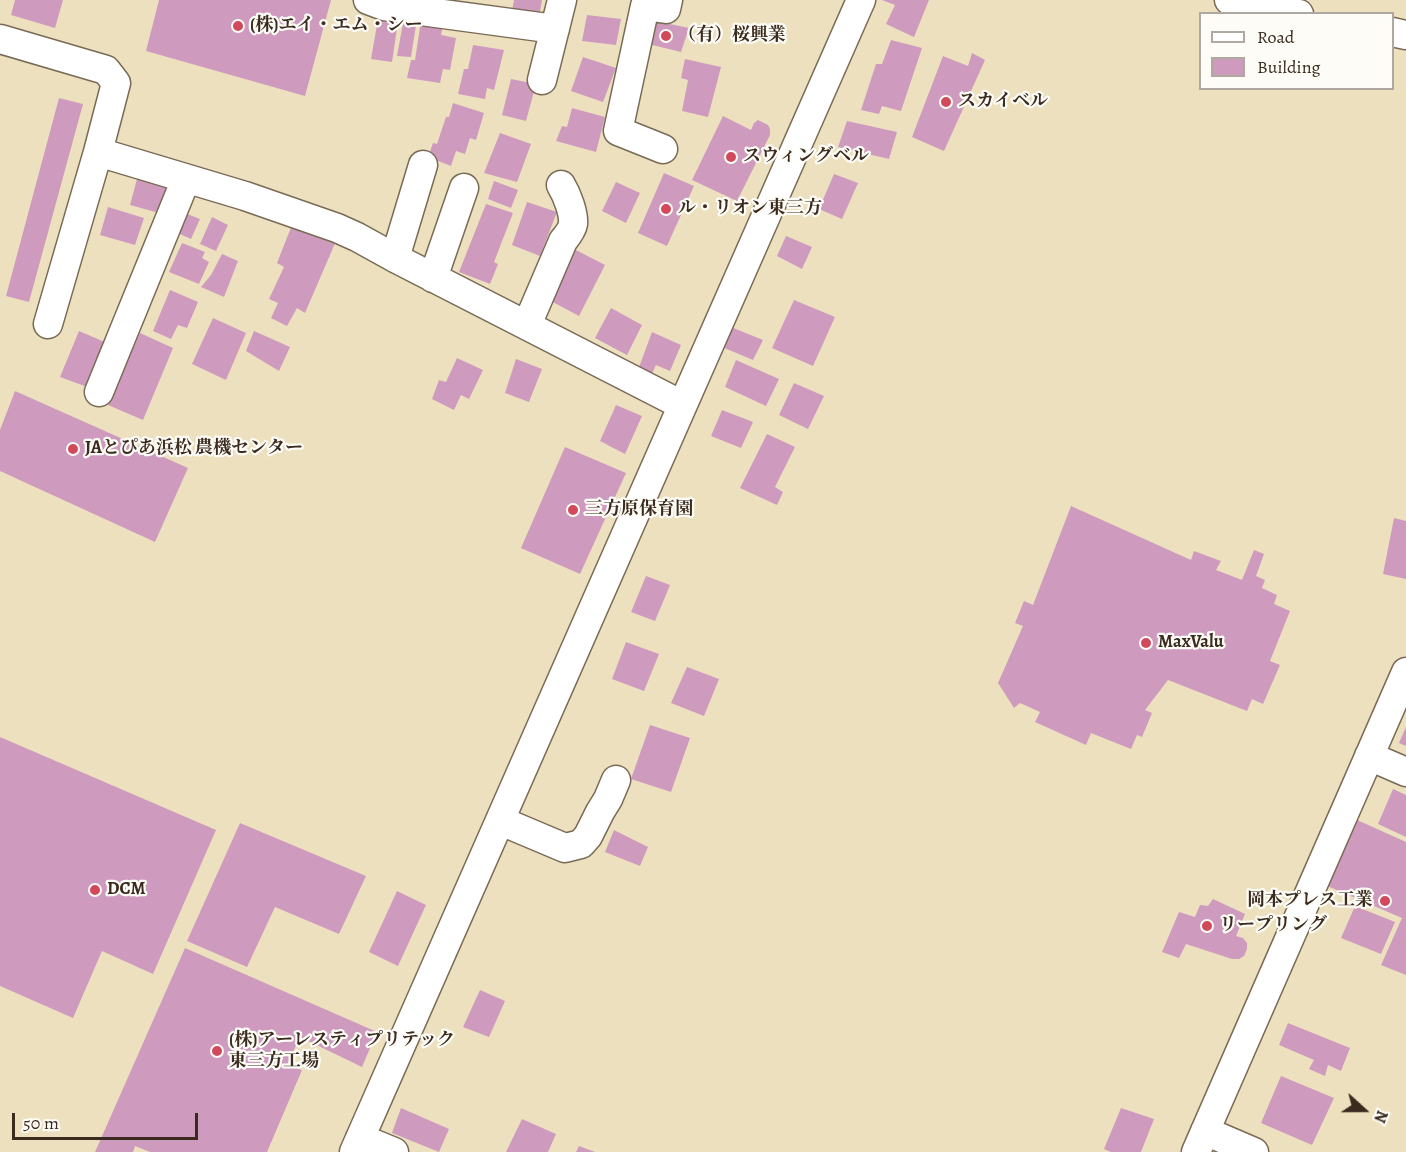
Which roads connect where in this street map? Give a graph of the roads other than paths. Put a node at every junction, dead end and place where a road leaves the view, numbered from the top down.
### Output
1 (368, 0) edge
2 (562, 0) edge
3 (668, 0) edge
4 (861, 0) edge
5 (1229, 0) edge
6 (1285, 8) edge
7 (555, 29) junction
8 (0, 39) edge
9 (543, 80) dead end
10 (663, 149) dead end
11 (98, 153) junction
12 (423, 165) dead end
13 (186, 179) junction
14 (561, 185) dead end
15 (464, 188) dead end
16 (395, 258) junction
17 (433, 278) junction
18 (48, 324) dead end
19 (527, 325) junction
20 (99, 392) dead end
21 (682, 405) junction
22 (1406, 672) edge
23 (1369, 756) junction
24 (1406, 772) edge
25 (616, 780) dead end
26 (501, 821) junction
27 (1200, 1142) edge
28 (357, 1145) edge
29 (394, 1152) edge
30 (1254, 1152) edge

1 - 7 street
2 - 7 street
3 - 10 street
4 - 21 street
5 - 6 street
7 - 9 street
8 - 11 street
11 - 13 street
11 - 18 street
12 - 16 street
13 - 16 street
13 - 20 street
14 - 19 street
15 - 17 street
16 - 17 street
17 - 19 street
19 - 21 street
21 - 26 street
22 - 23 street
23 - 24 street
23 - 27 street
25 - 26 street
26 - 28 street
27 - 30 street
28 - 29 street

